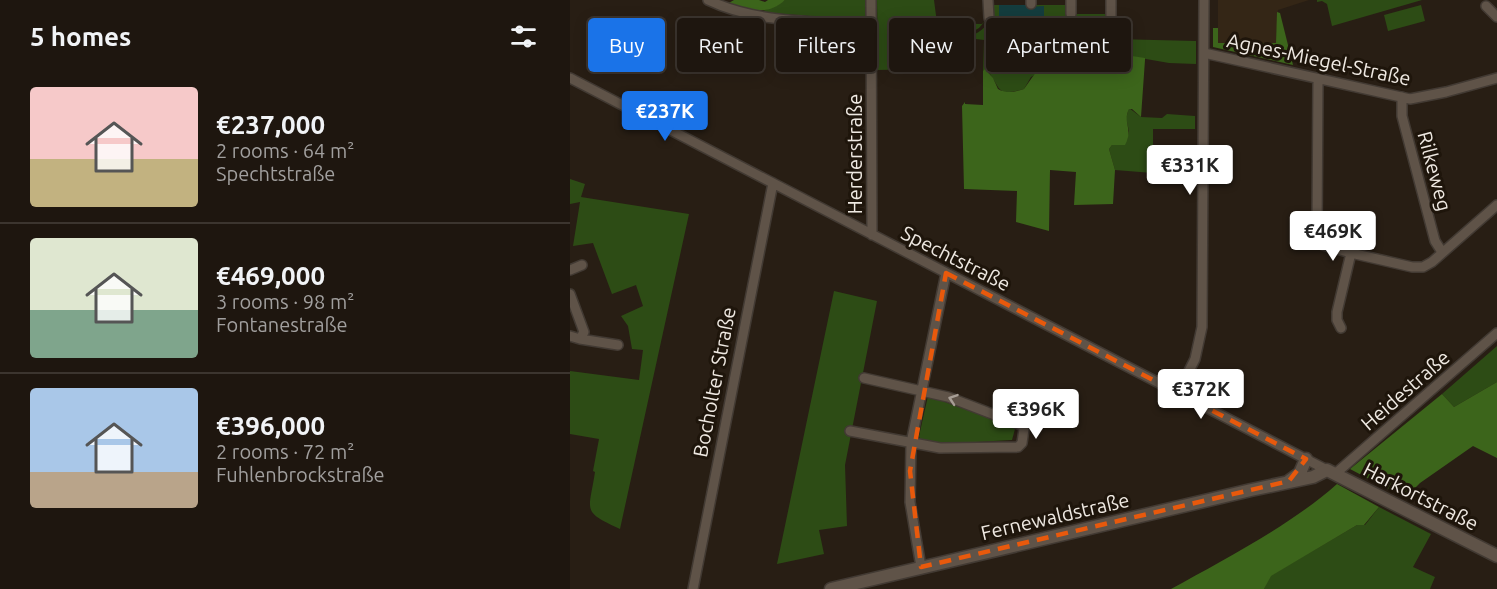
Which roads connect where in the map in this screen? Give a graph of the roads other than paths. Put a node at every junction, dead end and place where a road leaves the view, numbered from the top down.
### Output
1 (708, 0) edge
2 (870, 0) edge
3 (988, 0) edge
4 (1071, 0) edge
5 (1111, 0) edge
6 (1204, 0) edge
7 (1486, 6) dead end
8 (1071, 14) dead end
9 (1497, 16) edge
10 (871, 18) edge
11 (989, 18) dead end
12 (1111, 18) edge
13 (776, 19) edge
14 (1204, 53) junction
15 (872, 72) edge
16 (570, 78) edge
17 (1497, 78) edge
18 (1318, 79) junction
19 (1402, 97) junction
20 (772, 183) junction
21 (1497, 205) edge
22 (872, 235) junction
23 (1442, 252) junction
24 (1351, 253) junction
25 (582, 265) dead end
26 (570, 270) edge
27 (946, 273) junction
28 (570, 294) edge
29 (1341, 328) dead end
30 (1497, 333) edge
31 (575, 337) edge
32 (618, 345) dead end
33 (864, 378) dead end
34 (922, 391) junction
35 (1178, 393) junction
36 (850, 431) dead end
37 (912, 443) junction
38 (1306, 459) junction
39 (1336, 475) junction
40 (1289, 481) junction
41 (1497, 556) edge
42 (921, 567) junction
43 (693, 589) edge
44 (831, 589) edge

1 - 13 street
2 - 10 street, Herderstraße
3 - 11 street
4 - 8 street
5 - 12 street
6 - 14 street
7 - 9 street
14 - 18 street, Agnes-Miegel-Straße
14 - 35 street
15 - 22 street, Herderstraße
16 - 20 street, Spechtstraße
17 - 19 street, Agnes-Miegel-Straße
18 - 19 street, Agnes-Miegel-Straße
18 - 24 street
19 - 23 street, Rilkeweg
20 - 22 street, Spechtstraße
20 - 43 street, Bocholter Straße
21 - 23 street
22 - 27 street, Spechtstraße
23 - 24 street
24 - 29 street
25 - 26 street
27 - 34 street
27 - 35 street, Spechtstraße
28 - 31 street
30 - 39 street, Heidestraße
31 - 32 street
33 - 34 street
34 - 37 street
37 -> 34 street
35 - 38 street, Spechtstraße
36 - 37 street
37 - 42 street
38 - 39 street, Spechtstraße
38 - 40 street
39 - 40 street, Fernewaldstraße
39 - 41 street, Harkortstraße
40 - 42 street, Fernewaldstraße
42 - 44 street, Fernewaldstraße

